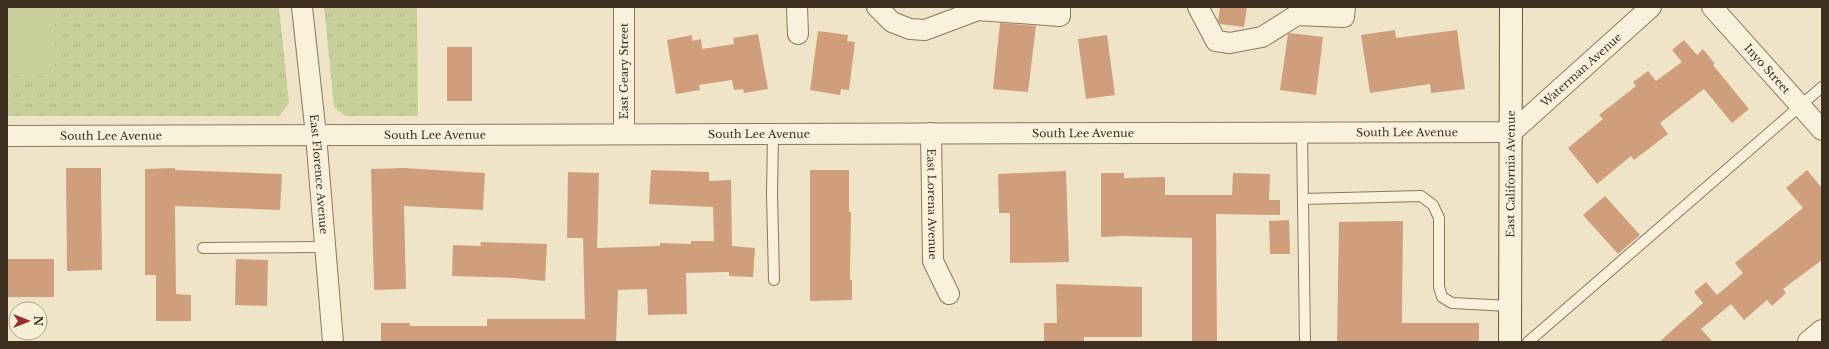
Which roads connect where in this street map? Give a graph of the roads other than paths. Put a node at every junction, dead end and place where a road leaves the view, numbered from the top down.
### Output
1 (302, 7) edge
2 (624, 7) edge
3 (797, 7) edge
4 (877, 7) edge
5 (1060, 7) edge
6 (1198, 7) edge
7 (1345, 7) edge
8 (1511, 7) edge
9 (1651, 7) edge
10 (1712, 7) edge
11 (798, 34) dead end
12 (1822, 87) edge
13 (1800, 106) junction
14 (1822, 130) edge
15 (1302, 132) junction
16 (1512, 132) junction
17 (931, 133) junction
18 (624, 134) junction
19 (773, 134) junction
20 (316, 135) junction
21 (7, 136) edge
22 (1303, 199) junction
23 (325, 247) junction
24 (203, 248) dead end
25 (774, 280) dead end
26 (949, 294) dead end
27 (1510, 306) junction
28 (1822, 331) edge
29 (333, 342) edge
30 (1305, 342) edge
31 (1510, 342) edge
32 (1528, 342) edge
33 (1809, 342) edge

1 - 20 street, East Florence Avenue
2 - 18 street, East Geary Street
3 - 11 street
4 - 5 street
6 - 7 street
8 - 16 main road, East California Avenue
9 - 16 street, Waterman Avenue
10 - 13 street, Inyo Street
12 - 13 lane
13 - 14 street, Inyo Street
13 - 32 lane
15 - 16 street, South Lee Avenue
15 - 17 street, South Lee Avenue
15 - 22 lane
16 - 27 main road, East California Avenue
17 - 19 street, South Lee Avenue
17 - 26 street, East Lorena Avenue
18 - 19 street, South Lee Avenue
18 - 20 street, South Lee Avenue
19 - 25 lane
20 - 21 street, South Lee Avenue
20 - 23 street, East Florence Avenue
22 - 27 lane
22 - 30 lane
23 - 24 lane
23 - 29 street, East Florence Avenue
27 - 31 main road, East California Avenue
28 - 33 main road

